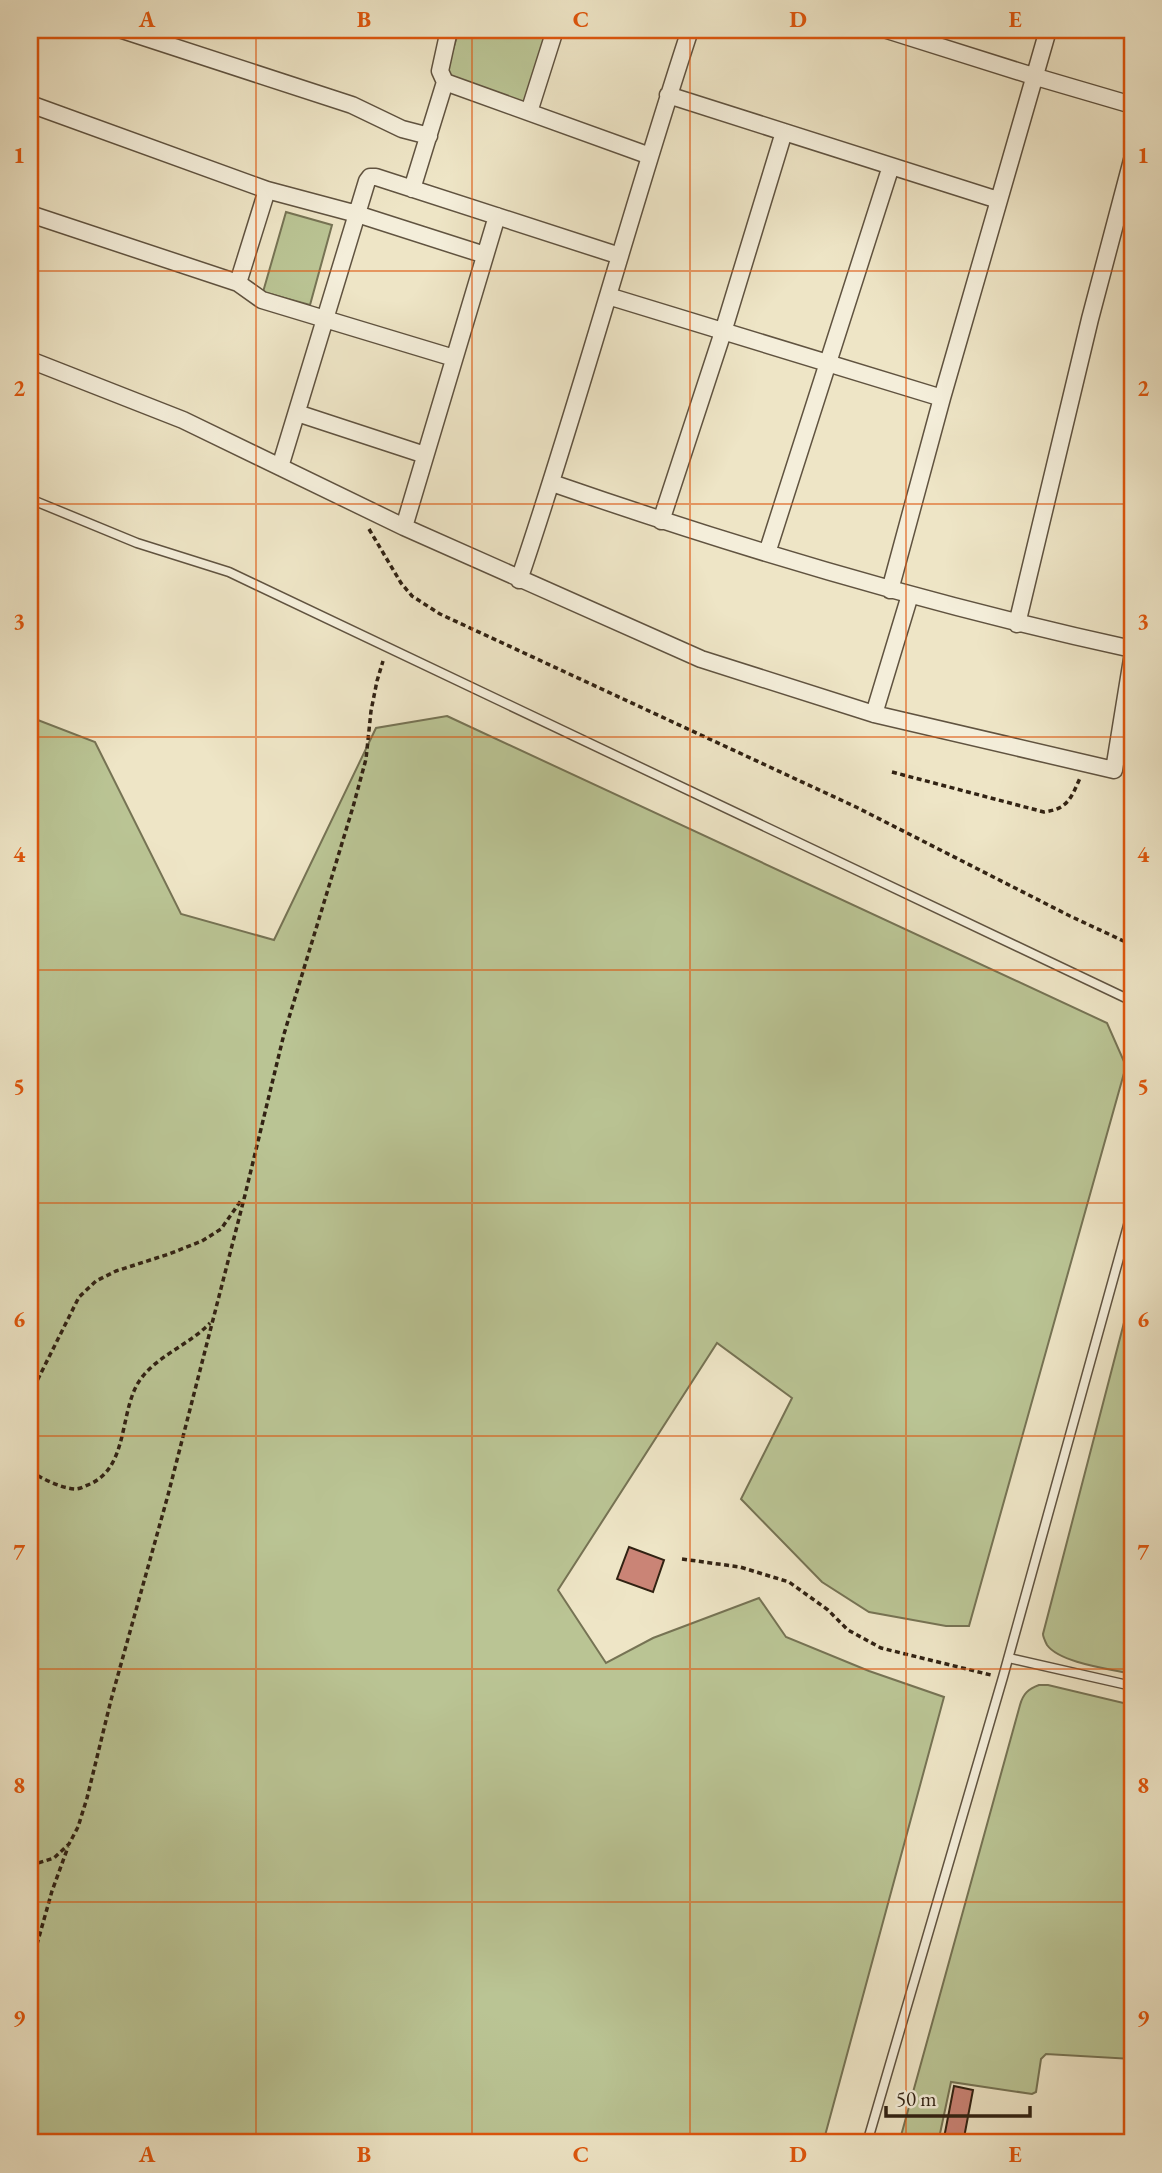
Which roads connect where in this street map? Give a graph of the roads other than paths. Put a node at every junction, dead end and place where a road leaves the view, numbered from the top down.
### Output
1 (122, 30) edge
2 (449, 30) edge
3 (555, 30) edge
4 (690, 30) edge
5 (887, 30) edge
6 (1048, 30) edge
7 (1033, 76) junction
8 (445, 82) junction
9 (668, 95) junction
10 (30, 104) edge
11 (1132, 105) edge
12 (529, 112) junction
13 (784, 132) junction
14 (429, 136) junction
15 (650, 156) junction
16 (1132, 160) edge
17 (891, 166) junction
18 (412, 189) junction
19 (267, 190) junction
20 (998, 200) junction
21 (30, 214) edge
22 (357, 214) junction
23 (497, 216) junction
24 (485, 255) junction
25 (620, 256) junction
26 (238, 283) junction
27 (608, 296) junction
28 (326, 318) junction
29 (723, 332) junction
30 (454, 358) junction
31 (30, 360) edge
32 (829, 365) junction
33 (942, 398) junction
34 (297, 413) junction
35 (425, 456) junction
36 (280, 467) junction
37 (552, 483) junction
38 (30, 499) edge
39 (661, 521) junction
40 (404, 527) junction
41 (767, 553) junction
42 (519, 580) junction
43 (890, 590) junction
44 (910, 595) junction
45 (1017, 624) junction
46 (1132, 649) edge
47 (1132, 659) edge
48 (874, 714) junction
49 (1132, 1001) edge
50 (1132, 1211) edge
51 (1009, 1658) junction
52 (1132, 1686) edge
53 (867, 2143) edge

1 - 14 street
2 - 8 street
3 - 12 street
4 - 9 street
5 - 7 street
6 - 7 street
7 - 11 street
7 - 20 street
8 - 12 street
8 - 14 street
9 - 13 street
9 - 15 street
10 - 19 street
12 - 15 street
13 - 17 street
13 - 29 street
14 - 18 street
15 - 25 street
16 - 45 street
17 - 20 street
17 - 32 street
18 - 22 street
18 - 23 street
19 - 22 street
19 - 26 street
20 - 33 street
21 - 26 street
22 - 24 street
22 - 28 street
23 - 24 street
23 - 25 street
24 - 30 street
25 - 27 street
26 - 28 street
27 - 29 street
27 - 37 street
28 - 30 street
28 - 34 street
29 - 32 street
29 - 39 street
30 - 35 street
31 - 36 street
32 - 33 street
32 - 41 street
33 - 43 street
34 - 35 street
34 - 36 street
35 - 40 street
36 - 40 street
37 - 39 street
37 - 42 street
38 - 49 lane
39 - 41 street
40 - 42 street
41 - 43 street
42 - 48 street
43 - 44 street
44 - 45 street
44 - 48 street
45 - 46 street
47 - 48 street
50 - 51 lane
51 - 52 lane
51 - 53 lane

